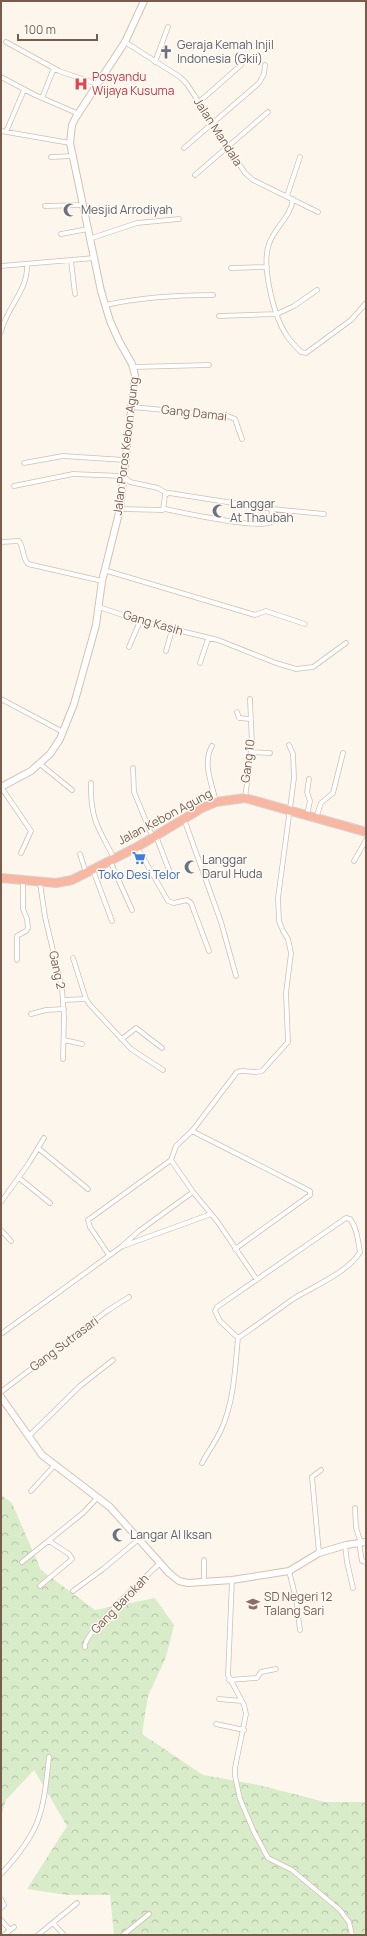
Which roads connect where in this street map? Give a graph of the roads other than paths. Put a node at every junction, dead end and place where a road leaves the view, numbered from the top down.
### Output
1 (144, 1) edge
2 (168, 27) dead end
3 (6, 42) dead end
4 (125, 42) junction
5 (155, 62) junction
6 (241, 65) dead end
7 (265, 65) dead end
8 (54, 68) junction
9 (1, 77) edge
10 (97, 84) junction
11 (24, 90) junction
12 (42, 98) junction
13 (198, 102) junction
14 (268, 112) dead end
15 (78, 114) junction
16 (212, 122) junction
17 (1, 131) edge
18 (6, 132) junction
19 (70, 143) junction
20 (228, 146) junction
21 (184, 148) dead end
22 (74, 156) junction
23 (51, 157) dead end
24 (300, 157) dead end
25 (195, 175) dead end
26 (287, 196) junction
27 (293, 199) junction
28 (83, 205) junction
29 (45, 206) dead end
30 (318, 212) dead end
31 (179, 219) dead end
32 (88, 229) junction
33 (61, 234) dead end
34 (90, 239) junction
35 (94, 258) junction
36 (71, 261) junction
37 (28, 265) junction
38 (1, 266) edge
39 (268, 267) junction
40 (231, 268) dead end
41 (317, 290) dead end
42 (75, 294) dead end
43 (213, 295) dead end
44 (366, 303) edge
45 (106, 305) junction
46 (277, 314) junction
47 (219, 316) dead end
48 (2, 326) edge
49 (1, 332) edge
50 (209, 365) dead end
51 (133, 367) junction
52 (132, 407) junction
53 (242, 438) dead end
54 (125, 460) junction
55 (24, 463) dead end
56 (123, 476) junction
57 (14, 486) dead end
58 (166, 494) junction
59 (164, 508) junction
60 (120, 509) junction
61 (272, 509) junction
62 (324, 514) dead end
63 (1, 542) edge
64 (104, 570) junction
65 (102, 581) junction
66 (99, 607) junction
67 (140, 621) junction
68 (305, 624) dead end
69 (172, 630) junction
70 (208, 639) junction
71 (346, 643) dead end
72 (129, 648) dead end
73 (166, 651) dead end
74 (200, 663) dead end
75 (1, 698) edge
76 (250, 700) dead end
77 (237, 712) dead end
78 (250, 719) junction
79 (63, 732) junction
80 (289, 745) dead end
81 (212, 746) dead end
82 (251, 752) junction
83 (270, 753) dead end
84 (343, 753) dead end
85 (40, 764) junction
86 (133, 768) dead end
87 (309, 779) dead end
88 (91, 783) dead end
89 (1, 787) edge
90 (72, 790) dead end
91 (245, 798) junction
92 (216, 802) junction
93 (290, 810) junction
94 (307, 816) junction
95 (184, 818) junction
96 (316, 818) junction
97 (366, 832) edge
98 (154, 837) junction
99 (366, 840) edge
100 (137, 847) junction
101 (21, 853) dead end
102 (80, 854) dead end
103 (112, 859) junction
104 (354, 861) dead end
105 (169, 870) dead end
106 (90, 872) junction
107 (1, 878) edge
108 (23, 881) junction
109 (40, 883) junction
110 (132, 910) dead end
111 (112, 920) dead end
112 (209, 951) dead end
113 (73, 958) dead end
114 (17, 960) dead end
115 (236, 976) dead end
116 (86, 999) junction
117 (63, 1000) junction
118 (64, 1009) junction
119 (31, 1014) dead end
120 (122, 1039) junction
121 (64, 1040) junction
122 (82, 1044) dead end
123 (162, 1048) dead end
124 (63, 1059) dead end
125 (163, 1070) dead end
126 (192, 1131) junction
127 (44, 1138) dead end
128 (38, 1148) junction
129 (171, 1160) junction
130 (19, 1178) junction
131 (88, 1189) dead end
132 (193, 1192) junction
133 (1, 1202) edge
134 (50, 1203) dead end
135 (211, 1214) junction
136 (1, 1230) edge
137 (11, 1241) dead end
138 (121, 1247) junction
139 (235, 1248) junction
140 (109, 1255) junction
141 (256, 1280) junction
142 (129, 1297) dead end
143 (1, 1334) edge
144 (238, 1338) junction
145 (113, 1360) dead end
146 (1, 1392) edge
147 (1, 1398) edge
148 (28, 1436) junction
149 (202, 1463) dead end
150 (54, 1466) junction
151 (321, 1470) dead end
152 (31, 1491) dead end
153 (98, 1497) junction
154 (355, 1508) dead end
155 (139, 1539) junction
156 (48, 1541) junction
157 (362, 1543) edge
158 (345, 1545) junction
159 (319, 1553) junction
160 (204, 1560) dead end
161 (22, 1562) dead end
162 (366, 1562) edge
163 (160, 1563) junction
164 (289, 1571) junction
165 (232, 1580) junction
166 (204, 1581) junction
167 (40, 1586) dead end
168 (353, 1588) dead end
169 (73, 1591) dead end
170 (300, 1630) dead end
171 (85, 1647) dead end
172 (276, 1669) dead end
173 (230, 1680) junction
174 (219, 1699) dead end
175 (242, 1701) junction
176 (216, 1724) dead end
177 (244, 1730) junction
178 (49, 1757) dead end
179 (1, 1874) edge
180 (1, 1899) edge
181 (78, 1903) dead end
182 (1, 1908) edge
183 (149, 1914) dead end
184 (1, 1920) edge
185 (53, 1923) junction
186 (14, 1927) dead end
187 (10, 1930) junction
188 (4, 1935) edge
189 (38, 1935) edge
190 (64, 1935) edge
191 (123, 1935) edge
192 (352, 1935) edge

1 - 4 main road, Jalan Poros Kebon Agung
2 - 5 street
3 - 8 street
4 - 5 street, Jalan Mandala
4 - 10 main road, Jalan Poros Kebon Agung
5 - 13 street, Jalan Mandala
6 - 13 street
7 - 16 street
8 - 10 street
8 - 12 street
9 - 11 street
10 - 15 main road, Jalan Poros Kebon Agung
11 - 12 street
11 - 18 street
12 - 15 street
13 - 16 street, Jalan Mandala
14 - 20 street
15 - 19 main road, Jalan Poros Kebon Agung
16 - 20 street, Jalan Mandala
16 - 21 street
17 - 18 street
18 - 19 street
19 - 22 main road, Jalan Poros Kebon Agung
20 - 25 street
20 - 26 street, Jalan Mandala
22 - 23 street
22 - 28 main road, Jalan Poros Kebon Agung
24 - 26 street
26 - 27 street, Jalan Mandala
27 - 30 street, Jalan Mandala
27 - 39 street
28 - 29 street
28 - 32 main road, Jalan Poros Kebon Agung
31 - 34 street
32 - 33 street
32 - 34 main road, Jalan Poros Kebon Agung
34 - 35 main road, Jalan Poros Kebon Agung
35 - 36 street
35 - 45 main road, Jalan Poros Kebon Agung
36 - 37 street
36 - 42 street
37 - 38 street
37 - 48 street
39 - 40 street
39 - 46 street
41 - 46 street
43 - 45 street
44 - 46 street
45 - 51 main road, Jalan Poros Kebon Agung
46 - 47 street
48 - 49 street
50 - 51 street
51 - 52 main road, Jalan Poros Kebon Agung
52 - 53 street, Gang Damai
52 - 54 main road, Jalan Poros Kebon Agung
54 - 55 street
54 - 56 main road, Jalan Poros Kebon Agung
56 - 57 street
56 - 58 street
56 - 60 main road, Jalan Poros Kebon Agung
58 - 59 street
58 - 61 street
59 - 60 street
59 - 61 street
60 - 64 main road, Jalan Poros Kebon Agung
61 - 62 street
63 - 65 street
64 - 65 main road, Jalan Poros Kebon Agung
64 - 68 street
65 - 66 main road, Jalan Poros Kebon Agung
66 - 67 street, Gang Kasih
66 - 79 main road, Jalan Poros Kebon Agung
67 - 69 street, Gang Kasih
67 - 72 street
69 - 70 street, Gang Kasih
69 - 73 street
70 - 71 street, Gang Kasih
70 - 74 street
75 - 79 street
76 - 78 street, Gang 10
77 - 78 street
78 - 82 street, Gang 10
79 - 85 main road, Jalan Poros Kebon Agung
80 - 93 street
81 - 92 street
82 - 83 street
82 - 91 street, Gang 10
84 - 96 street
85 - 89 main road, Jalan Poros Kebon Agung
85 - 90 street
86 - 98 street
87 - 94 street
88 - 103 street
89 - 101 street
91 - 92 highway, Jalan Kebon Agung
91 - 93 highway, Jalan Kebon Agung
92 - 95 highway, Jalan Kebon Agung
93 - 94 highway, Jalan Kebon Agung
93 - 126 street
94 - 96 highway, Jalan Kebon Agung
95 - 98 highway, Jalan Kebon Agung
95 - 115 street
96 - 97 highway, Jalan Kebon Agung
98 - 100 highway, Jalan Kebon Agung
98 - 105 street
99 - 104 street
100 - 103 highway, Jalan Kebon Agung
100 - 112 street
102 - 106 street
103 - 106 highway, Jalan Kebon Agung
103 - 110 street
106 - 109 highway, Jalan Kebon Agung
106 - 111 street
107 - 108 highway, Jalan Kebon Agung
108 - 109 highway, Jalan Kebon Agung
108 - 114 street
109 - 117 street, Gang 2
113 - 116 street
116 - 117 street
116 - 120 street
117 - 118 street, Gang 2
118 - 119 street
118 - 121 street, Gang 2
120 - 123 street
120 - 125 street
121 - 122 street
121 - 124 street, Gang 2
126 - 129 street
126 - 139 street
127 - 128 street
128 - 130 street
128 - 131 street
129 - 132 street
129 - 140 street
130 - 133 street
130 - 134 street
132 - 135 street
132 - 138 street
135 - 138 street
135 - 139 street
136 - 137 street
138 - 140 street
139 - 141 street
140 - 143 street
141 - 144 street
141 - 144 street
142 - 146 street, Gang Sutrasari
144 - 149 street
145 - 148 street
147 - 148 main road
148 - 150 main road
150 - 152 street
150 - 153 main road
151 - 159 street
153 - 155 main road
153 - 156 street
154 - 157 street
155 - 163 main road
155 - 169 street
156 - 161 street
156 - 167 street
157 - 158 main road
157 - 162 street
158 - 159 main road
158 - 168 street
159 - 164 main road
160 - 166 street
163 - 166 main road
163 - 171 street, Gang Barokah
164 - 165 main road
164 - 170 street
165 - 166 main road
165 - 173 street
172 - 173 street
173 - 175 street
174 - 175 street
175 - 177 street
176 - 177 street
177 - 192 street
178 - 179 street
180 - 182 street
181 - 185 street
183 - 191 street
184 - 187 street
185 - 189 street
185 - 190 street
186 - 187 street
187 - 188 street

